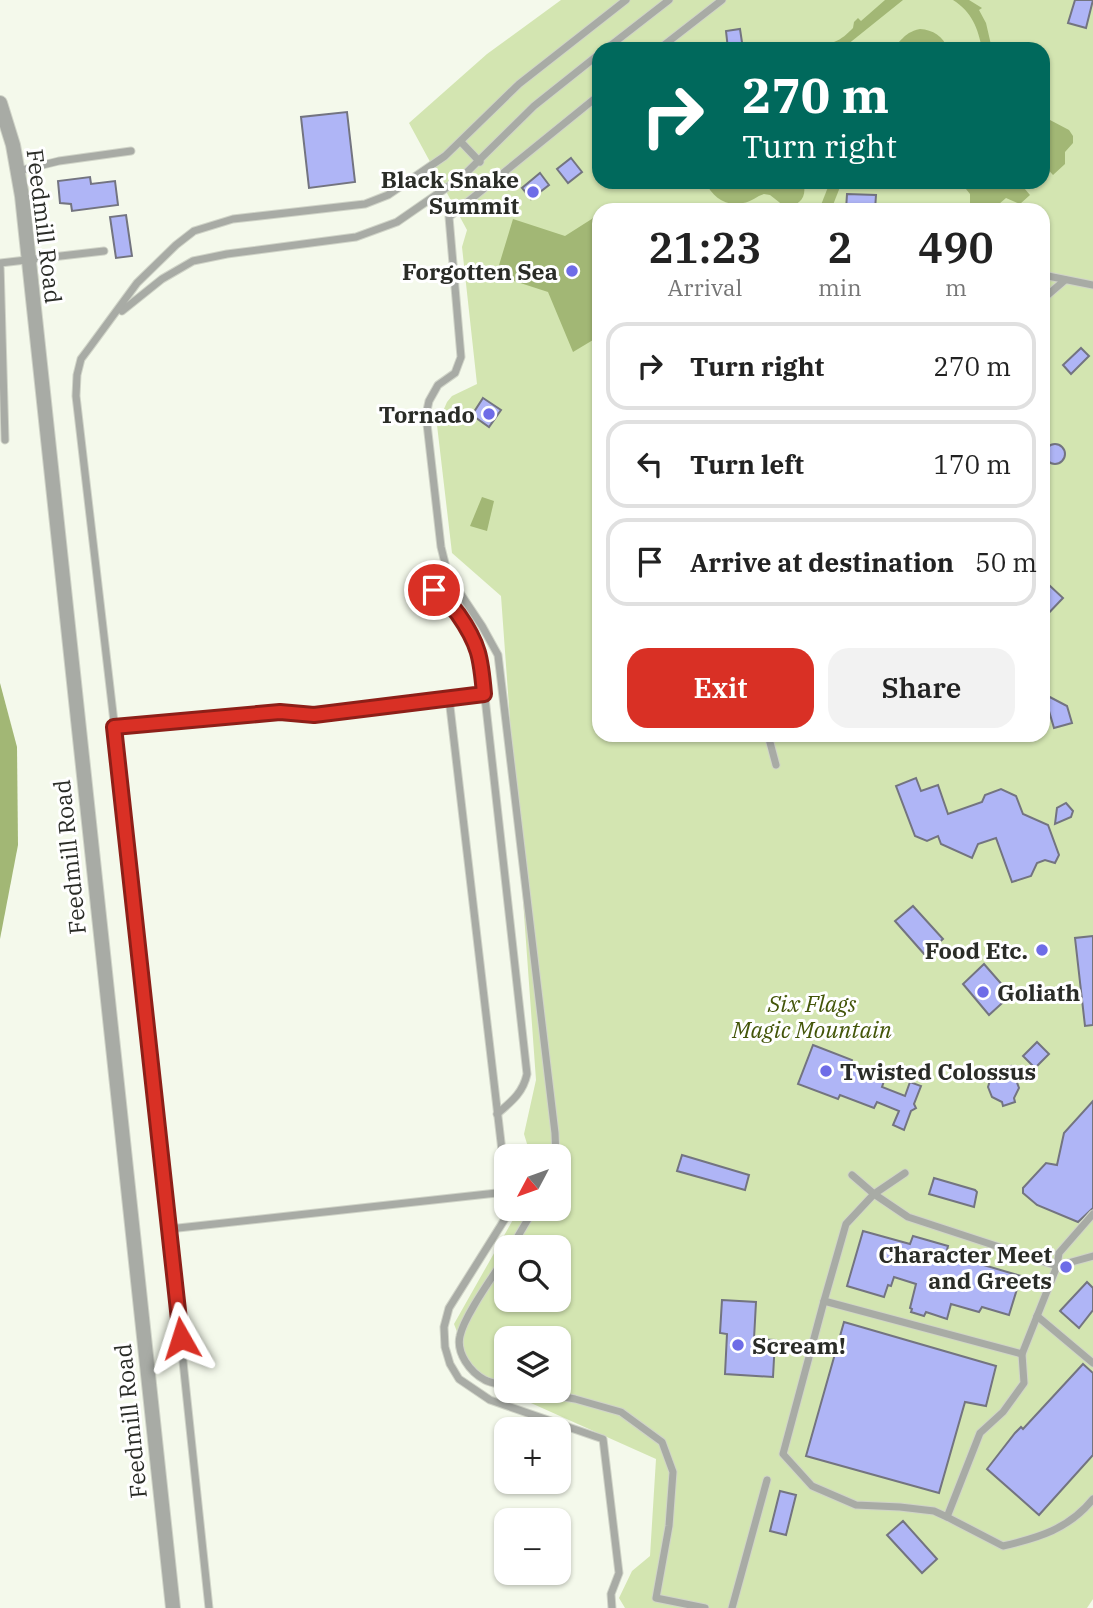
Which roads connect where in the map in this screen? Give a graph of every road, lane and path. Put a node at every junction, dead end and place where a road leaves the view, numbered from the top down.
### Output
1 (626, 0) edge
2 (669, 0) edge
3 (722, 0) edge
4 (615, 42) edge
5 (668, 42) edge
6 (592, 60) edge
7 (592, 101) edge
8 (0, 103) edge
9 (461, 142) junction
10 (131, 151) dead end
11 (480, 162) junction
12 (18, 172) junction
13 (104, 251) dead end
14 (0, 261) edge
15 (28, 261) junction
16 (1050, 277) edge
17 (1065, 280) junction
18 (1093, 285) edge
19 (1050, 293) edge
20 (101, 332) junction
21 (5, 440) dead end
22 (434, 590) dead end
23 (484, 694) junction
24 (449, 698) junction
25 (114, 727) junction
26 (770, 742) edge
27 (776, 765) dead end
28 (498, 1114) junction
29 (501, 1144) edge
30 (555, 1144) edge
31 (905, 1173) dead end
32 (852, 1175) dead end
33 (494, 1193) edge
34 (874, 1194) junction
35 (1093, 1214) edge
36 (503, 1222) edge
37 (169, 1229) junction
38 (1093, 1256) edge
39 (1057, 1266) junction
40 (494, 1276) edge
41 (824, 1301) junction
42 (1037, 1316) junction
43 (1022, 1354) junction
44 (1093, 1363) edge
45 (494, 1383) edge
46 (571, 1398) edge
47 (767, 1480) dead end
48 (1093, 1499) edge
49 (947, 1517) junction
50 (173, 1608) edge
51 (209, 1608) edge
52 (612, 1608) edge
53 (705, 1608) edge
54 (732, 1608) edge

1 - 9 lane
2 - 4 lane
3 - 5 lane
6 - 11 lane
7 - 30 lane
8 - 12 street, Feedmill Road
9 - 11 lane
9 - 20 lane
10 - 12 lane
11 - 20 lane
12 - 15 street, Feedmill Road
13 - 15 lane
14 - 15 lane
14 - 21 lane
15 - 50 street, Feedmill Road
16 - 17 lane
17 - 18 lane
17 - 19 lane
20 - 25 lane
22 - 23 lane
23 - 24 lane
23 - 28 lane
24 - 25 lane
24 - 28 lane
25 - 37 lane
26 - 27 lane
28 - 29 lane
31 - 34 lane
32 - 34 lane
33 - 37 lane
34 - 39 lane
34 - 41 lane
35 - 39 lane
36 - 52 lane
37 - 51 lane
38 - 39 lane
39 - 42 lane
40 - 45 lane
41 - 43 lane
41 - 49 lane
42 - 43 lane
42 - 44 lane
43 - 49 lane
46 - 53 lane
47 - 54 lane
48 - 49 lane

